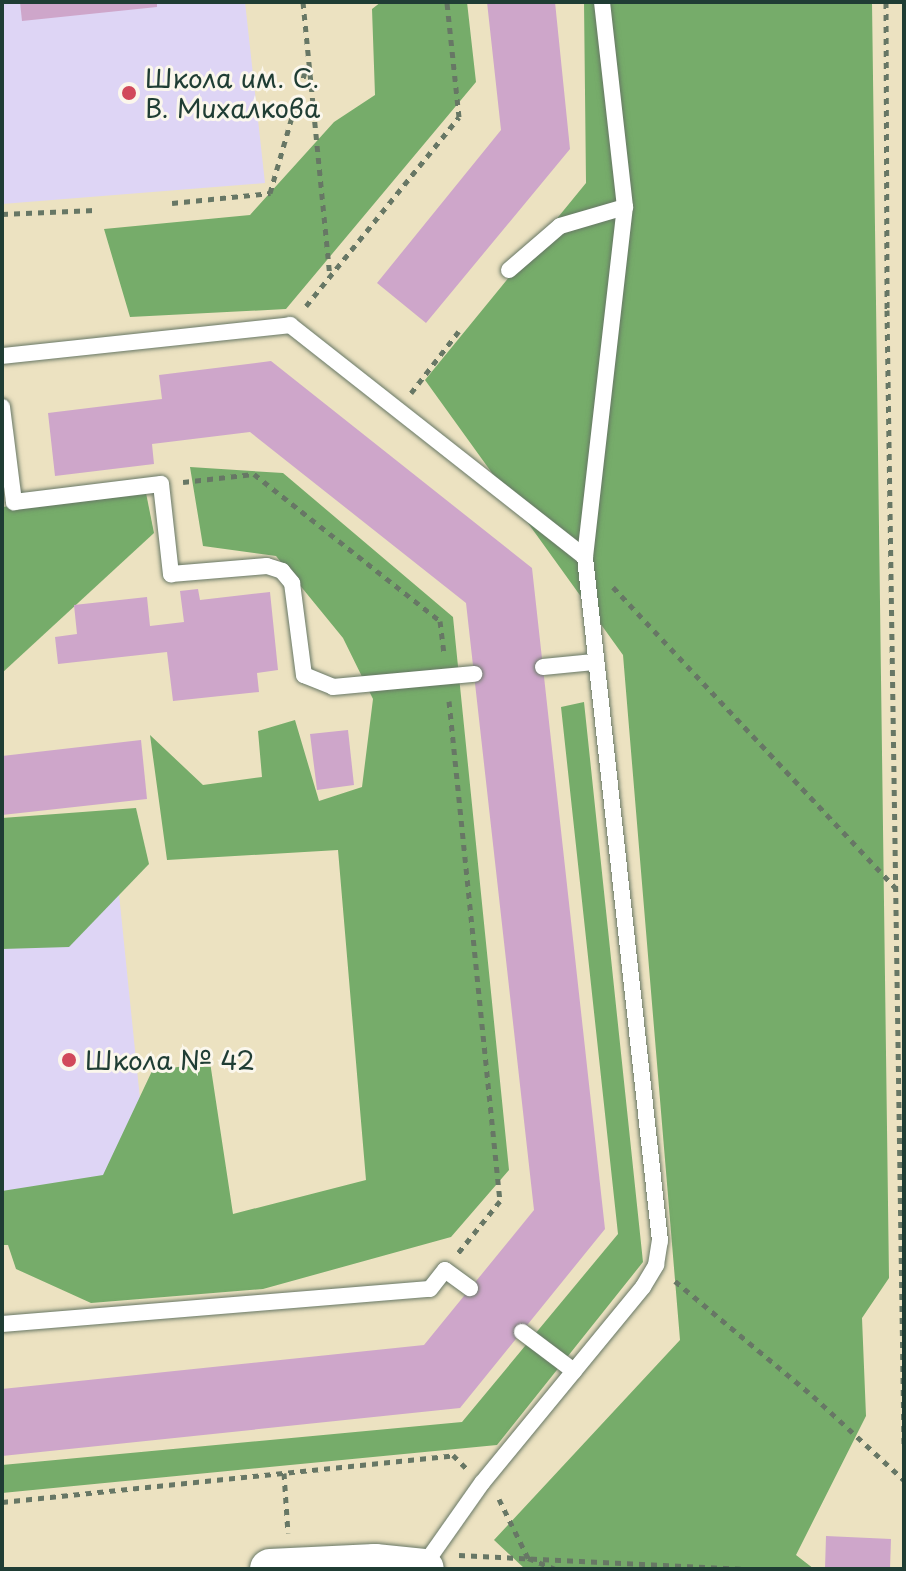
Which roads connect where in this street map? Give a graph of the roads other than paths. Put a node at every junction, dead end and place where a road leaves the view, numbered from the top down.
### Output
1 (602, 2) edge
2 (625, 207) junction
3 (509, 270) dead end
4 (2, 356) edge
5 (2, 407) edge
6 (8, 502) edge
7 (585, 557) junction
8 (594, 662) junction
9 (543, 667) dead end
10 (474, 674) dead end
11 (470, 1288) dead end
12 (2, 1324) edge
13 (522, 1332) dead end
14 (574, 1371) junction
15 (279, 1553) edge
16 (425, 1563) edge

1 - 2 lane
2 - 3 lane
2 - 7 lane
4 - 7 lane
5 - 6 lane
6 - 10 lane
7 - 8 lane
8 - 9 lane
8 - 14 lane
11 - 12 lane
13 - 14 lane
14 - 16 lane
15 - 16 street

